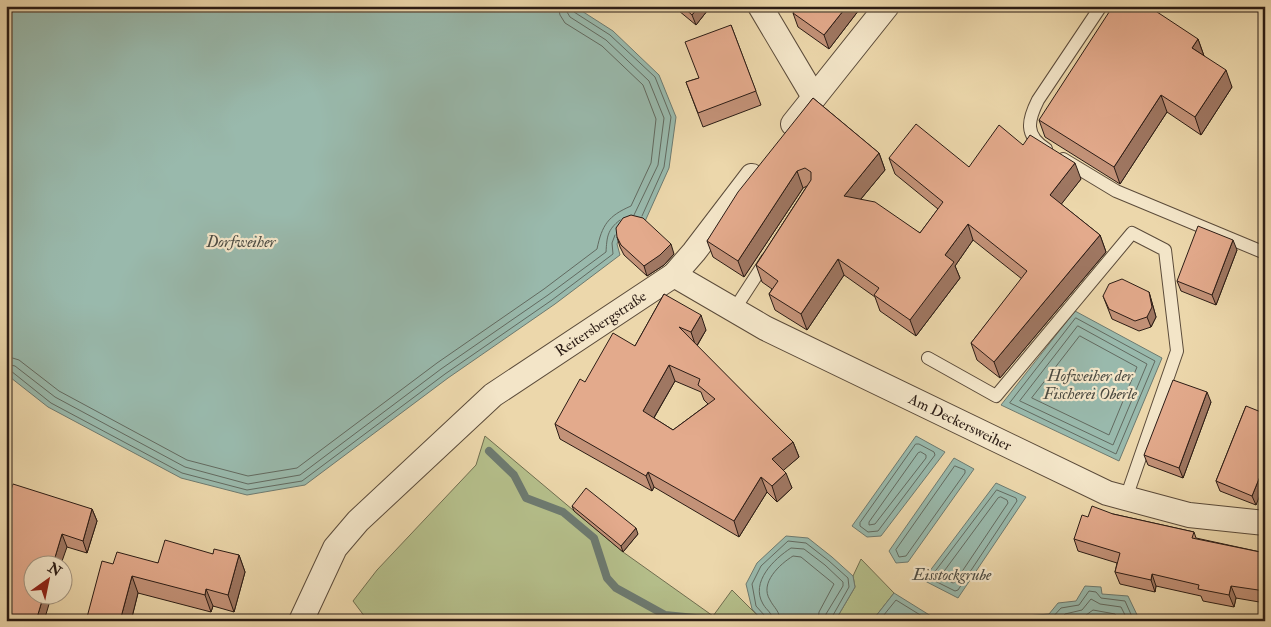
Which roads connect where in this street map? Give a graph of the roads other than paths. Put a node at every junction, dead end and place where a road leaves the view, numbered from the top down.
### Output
1 (760, 6) edge
2 (888, 6) edge
3 (1101, 6) edge
4 (814, 97) junction
5 (775, 247) edge
6 (1265, 253) edge
7 (674, 275) junction
8 (734, 310) junction
9 (928, 358) dead end
10 (1126, 498) junction
11 (1265, 523) edge
12 (301, 621) edge

1 - 4 street
2 - 4 street, Reitersbergstraße
3 - 6 lane
4 - 7 street, Reitersbergstraße
5 - 8 lane
7 - 8 street, Am Deckersweiher
7 - 12 street, Reitersbergstraße
8 - 10 street, Am Deckersweiher
9 - 10 lane
10 - 11 street, Am Deckersweiher

